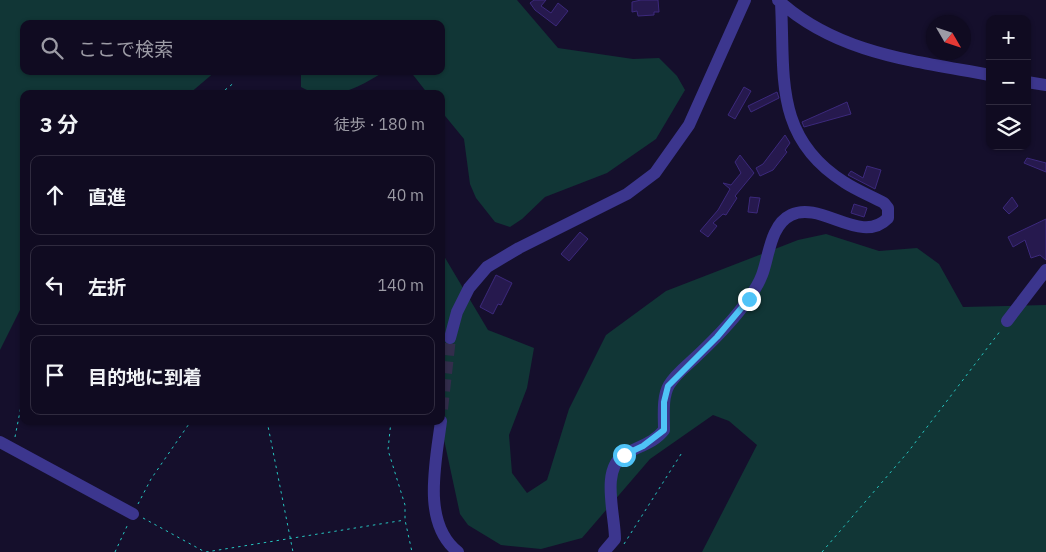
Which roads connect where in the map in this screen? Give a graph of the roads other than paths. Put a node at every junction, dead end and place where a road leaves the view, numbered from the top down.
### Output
1 (745, 0) edge
2 (780, 1) edge
3 (986, 74) edge
4 (1031, 83) edge
5 (1046, 85) edge
6 (1046, 270) edge
7 (1006, 321) road end
8 (450, 338) tunnel mouth
9 (440, 425) edge
10 (5, 445) edge
11 (133, 514) road end
12 (458, 552) edge
13 (604, 552) edge

1 - 8 street
2 - 3 street
2 - 13 street
4 - 5 street
6 - 7 street
9 - 12 street
10 - 11 street

